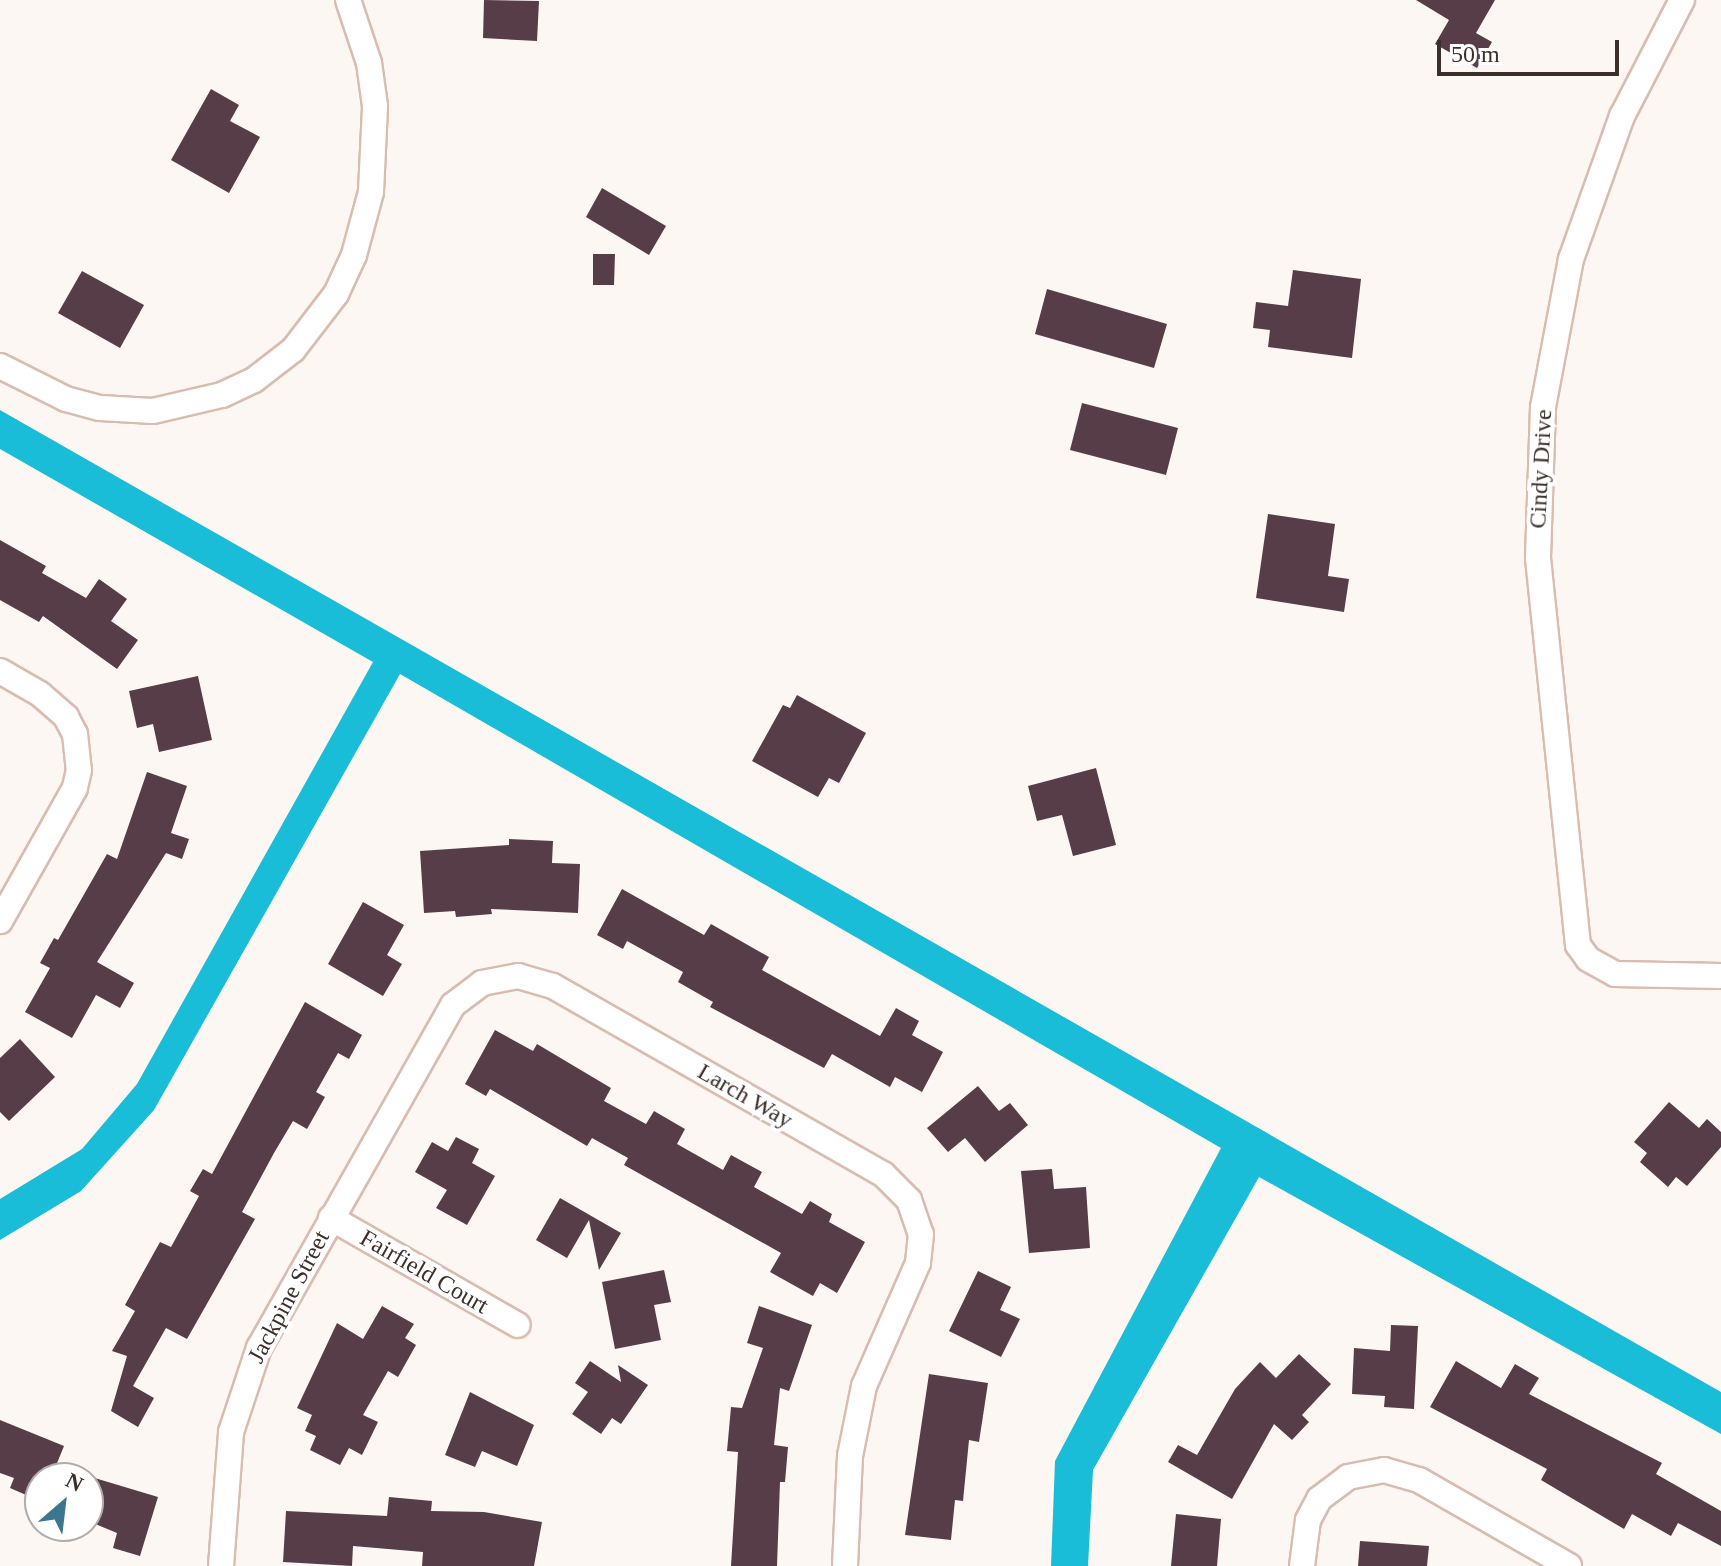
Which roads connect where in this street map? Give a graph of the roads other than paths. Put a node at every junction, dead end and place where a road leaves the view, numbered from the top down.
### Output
1 (348, 0) edge
2 (1682, 0) edge
3 (0, 366) edge
4 (0, 671) edge
5 (0, 921) edge
6 (1721, 976) edge
7 (331, 1218) junction
8 (518, 1325) dead end
9 (221, 1566) edge
10 (845, 1566) edge
11 (1302, 1566) edge
12 (1569, 1566) edge

1 - 3 street
2 - 6 street, Cindy Drive
4 - 5 street
7 - 8 street, Fairfield Court
7 - 9 street, Jackpine Street
7 - 10 street, Larch Way
11 - 12 street

